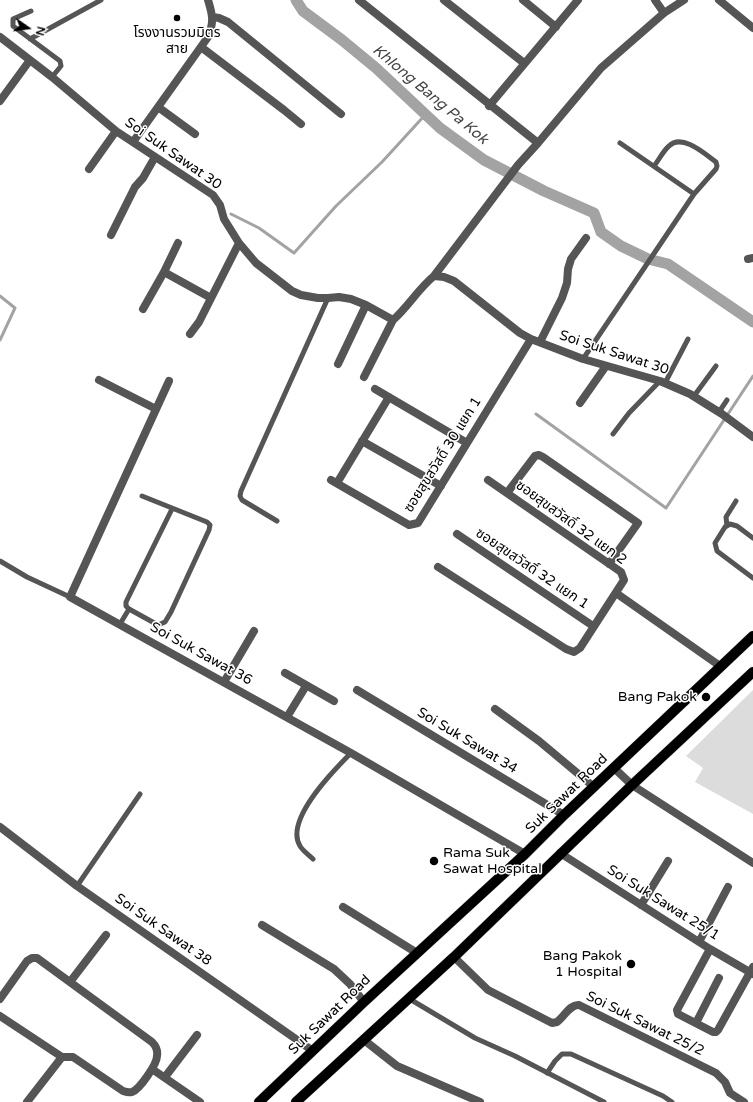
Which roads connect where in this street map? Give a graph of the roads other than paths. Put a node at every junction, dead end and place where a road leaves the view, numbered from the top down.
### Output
1 (101, 0) edge
2 (208, 0) edge
3 (359, 0) edge
4 (444, 0) edge
5 (523, 0) edge
6 (578, 0) edge
7 (655, 0) edge
8 (684, 0) edge
9 (719, 0) edge
10 (31, 11) dead end
11 (664, 13) junction
12 (213, 17) junction
13 (556, 27) junction
14 (753, 28) edge
15 (0, 37) edge
16 (30, 39) junction
17 (201, 47) junction
18 (30, 60) junction
19 (524, 63) junction
20 (52, 77) junction
21 (0, 101) edge
22 (489, 106) junction
23 (158, 107) junction
24 (341, 114) dead end
25 (301, 124) dead end
26 (116, 131) junction
27 (195, 134) dead end
28 (133, 142) junction
29 (538, 143) junction
30 (620, 143) dead end
31 (155, 157) junction
32 (654, 166) junction
33 (89, 169) dead end
34 (694, 194) junction
35 (111, 234) dead end
36 (586, 238) dead end
37 (178, 243) dead end
38 (239, 243) junction
39 (164, 272) junction
40 (434, 276) junction
41 (211, 298) junction
42 (328, 298) junction
43 (366, 305) junction
44 (144, 310) dead end
45 (393, 320) junction
46 (190, 334) dead end
47 (531, 339) junction
48 (688, 339) dead end
49 (540, 342) junction
50 (583, 359) junction
51 (338, 364) dead end
52 (606, 366) junction
53 (716, 366) dead end
54 (364, 377) dead end
55 (99, 380) dead end
56 (169, 381) dead end
57 (662, 382) junction
58 (375, 389) dead end
59 (694, 396) junction
60 (389, 397) junction
61 (727, 400) dead end
62 (580, 403) dead end
63 (156, 409) junction
64 (720, 413) junction
65 (613, 434) dead end
66 (753, 437) edge
67 (362, 441) junction
68 (467, 443) junction
69 (488, 480) dead end
70 (441, 486) junction
71 (507, 494) junction
72 (142, 496) dead end
73 (736, 501) dead end
74 (172, 509) junction
75 (277, 521) dead end
76 (727, 526) junction
77 (457, 534) dead end
78 (753, 538) edge
79 (0, 561) edge
80 (610, 564) junction
81 (438, 567) dead end
82 (753, 578) edge
83 (616, 593) junction
84 (70, 597) junction
85 (129, 610) junction
86 (120, 624) junction
87 (594, 626) junction
88 (254, 631) dead end
89 (753, 636) edge
90 (720, 666) junction
91 (753, 672) edge
92 (285, 673) dead end
93 (224, 682) junction
94 (306, 686) junction
95 (357, 690) dead end
96 (334, 701) dead end
97 (495, 709) dead end
98 (287, 717) junction
99 (351, 753) junction
100 (614, 768) junction
101 (632, 785) junction
102 (594, 787) junction
103 (140, 794) dead end
104 (564, 815) junction
105 (0, 828) edge
106 (560, 853) junction
107 (525, 854) junction
108 (313, 859) dead end
109 (668, 861) dead end
110 (753, 863) edge
111 (77, 886) junction
112 (728, 887) dead end
113 (641, 905) junction
114 (343, 907) dead end
115 (262, 925) dead end
116 (106, 935) dead end
117 (699, 942) junction
118 (710, 949) junction
119 (417, 953) junction
120 (454, 957) junction
121 (752, 971) edge
122 (719, 978) dead end
123 (70, 982) junction
124 (408, 998) junction
125 (0, 999) edge
126 (364, 1002) junction
127 (0, 1016) edge
128 (696, 1023) junction
129 (197, 1035) dead end
130 (364, 1040) junction
131 (313, 1051) junction
132 (62, 1057) junction
133 (152, 1069) junction
134 (547, 1073) junction
135 (164, 1077) junction
136 (27, 1102) edge
137 (200, 1102) edge
138 (259, 1102) edge
139 (296, 1102) edge
140 (480, 1102) edge
141 (604, 1102) edge
142 (672, 1102) edge
143 (744, 1102) edge

1 - 16 lane
2 - 12 street
3 - 22 street
4 - 19 street
5 - 13 street
6 - 13 street
7 - 11 street
8 - 11 street
9 - 14 street
10 - 16 lane
11 - 29 street
12 - 17 street
12 - 24 street
13 - 19 street
15 - 18 street, Soi Suk Sawat 30
16 - 20 lane
17 - 23 street
17 - 25 street
18 - 20 street, Soi Suk Sawat 30
18 - 21 street
19 - 22 street
20 - 26 street, Soi Suk Sawat 30
22 - 29 street
23 - 27 street
23 - 28 street
26 - 28 street, Soi Suk Sawat 30
26 - 33 street
28 - 31 street, Soi Suk Sawat 30
29 - 40 street
30 - 32 lane
31 - 35 street
31 - 38 street, Soi Suk Sawat 30
32 - 34 lane
32 - 34 lane
34 - 50 lane
36 - 49 street
37 - 39 street
38 - 41 street
38 - 42 street, Soi Suk Sawat 30
39 - 41 street
39 - 44 street
40 - 45 street
40 - 47 street, Soi Suk Sawat 30
41 - 46 street
42 - 43 street, Soi Suk Sawat 30
42 - 75 lane
43 - 45 street, Soi Suk Sawat 30
43 - 51 street
45 - 54 street
47 - 49 street, Soi Suk Sawat 30
47 - 68 street, ซอยสุขสวัสดิ์ 30 แยก 1
48 - 57 lane
49 - 50 street, Soi Suk Sawat 30
50 - 52 street, Soi Suk Sawat 30
52 - 57 street, Soi Suk Sawat 30
52 - 62 street
53 - 59 lane
55 - 63 street
56 - 63 street
57 - 59 street, Soi Suk Sawat 30
57 - 65 lane
58 - 60 street
59 - 64 street, Soi Suk Sawat 30
60 - 67 street
60 - 68 street
61 - 64 lane
63 - 84 street
64 - 66 street, Soi Suk Sawat 30
67 - 70 street
67 - 70 street, ซอยสุขสวัสดิ์ 30 แยก 1
68 - 70 street, ซอยสุขสวัสดิ์ 30 แยก 1
69 - 71 street, ซอยสุขสวัสดิ์ 32 แยก 2
71 - 80 street, ซอยสุขสวัสดิ์ 32 แยก 2
71 - 80 street
72 - 74 lane
73 - 76 lane
74 - 85 lane
74 - 85 lane
76 - 78 lane
76 - 82 lane
77 - 87 street, ซอยสุขสวัสดิ์ 32 แยก 1
79 - 84 lane
80 - 83 street, ซอยสุขสวัสดิ์ 32 แยก 2
81 - 87 street, ซอยสุขสวัสดิ์ 32 แยก 2
83 - 87 street, ซอยสุขสวัสดิ์ 32 แยก 2
83 - 90 street
84 - 86 street, Soi Suk Sawat 36
85 - 86 lane
86 - 93 street, Soi Suk Sawat 36
88 - 93 street
89 - 90 main road, Suk Sawat Road
90 - 100 main road, Suk Sawat Road
91 - 101 main road
92 - 94 street
93 - 98 street, Soi Suk Sawat 36
94 - 96 street
94 - 98 street
95 - 104 street, Soi Suk Sawat 34
97 - 102 street
98 - 99 street, Soi Suk Sawat 36
99 - 107 street, Soi Suk Sawat 36
99 - 108 lane
100 - 101 street
100 - 102 main road, Suk Sawat Road
101 - 106 main road
101 - 110 street
102 - 104 main road, Suk Sawat Road
103 - 111 lane
104 - 107 main road, Suk Sawat Road
105 - 111 street, Soi Suk Sawat 38
106 - 113 street, Soi Suk Sawat 25/1
106 - 120 main road
107 - 119 main road, Suk Sawat Road
109 - 113 street
111 - 131 street, Soi Suk Sawat 38
112 - 117 street
113 - 117 street, Soi Suk Sawat 25/1
114 - 119 street
115 - 126 street
116 - 123 street
117 - 118 street, Soi Suk Sawat 25/1
118 - 121 street, Soi Suk Sawat 25/1
118 - 128 street
119 - 126 main road, Suk Sawat Road
120 - 124 main road
120 - 143 street, Soi Suk Sawat 25/2
121 - 128 street
122 - 128 street
123 - 125 street
123 - 133 street
124 - 130 main road
124 - 134 lane
126 - 131 main road, Suk Sawat Road
127 - 132 street
129 - 135 street
130 - 139 main road
130 - 140 street
131 - 138 main road, Suk Sawat Road
132 - 133 street
132 - 136 street
133 - 135 street
134 - 141 lane
134 - 142 lane
135 - 137 street

